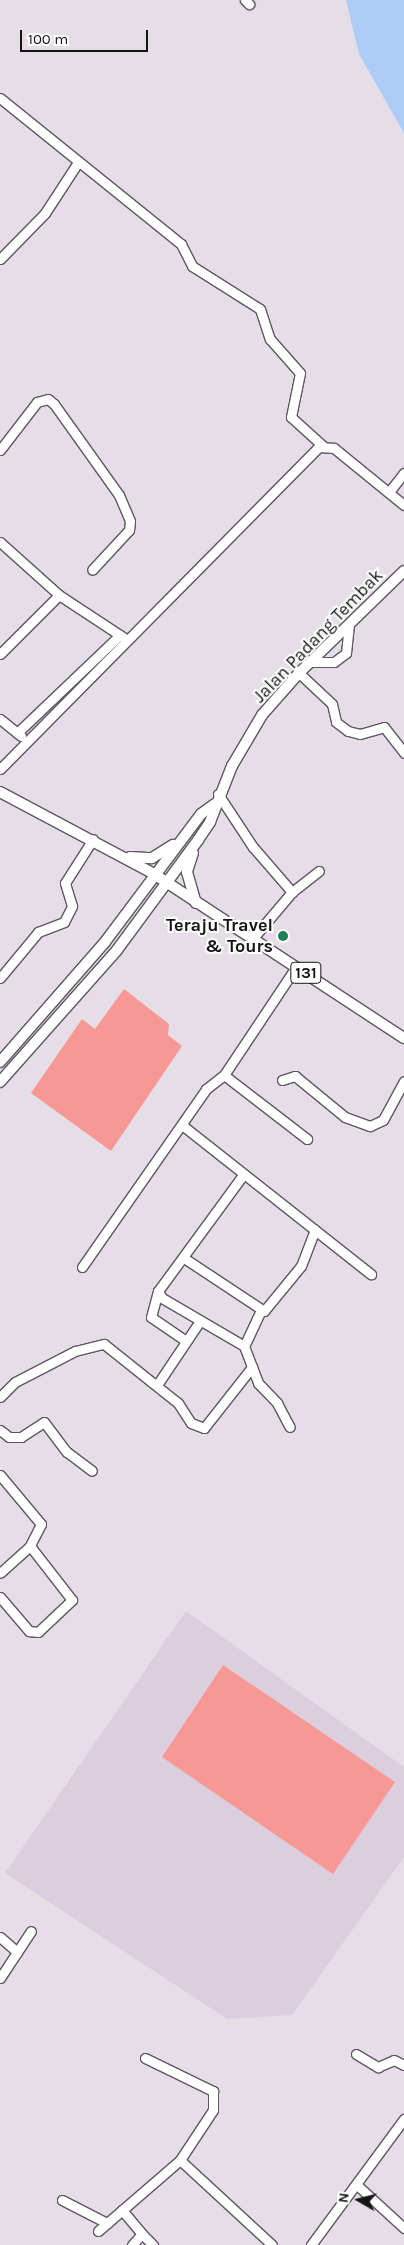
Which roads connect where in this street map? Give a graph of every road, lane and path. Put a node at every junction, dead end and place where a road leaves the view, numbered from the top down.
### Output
1 (0, 98) edge
2 (77, 164) junction
3 (0, 259) edge
4 (323, 446) junction
5 (0, 450) edge
6 (404, 473) edge
7 (389, 492) junction
8 (404, 504) edge
9 (0, 544) edge
10 (92, 570) dead end
11 (404, 571) edge
12 (59, 595) junction
13 (348, 624) junction
14 (123, 637) junction
15 (0, 654) edge
16 (310, 662) junction
17 (299, 673) junction
18 (0, 719) edge
19 (17, 733) junction
20 (27, 741) junction
21 (404, 753) edge
22 (0, 769) edge
23 (0, 792) edge
24 (216, 799) junction
25 (184, 837) junction
26 (93, 840) junction
27 (198, 840) junction
28 (124, 856) junction
29 (319, 871) dead end
30 (154, 874) junction
31 (166, 882) junction
32 (292, 892) junction
33 (196, 903) junction
34 (254, 938) junction
35 (296, 967) junction
36 (0, 978) edge
37 (404, 1038) edge
38 (0, 1062) edge
39 (224, 1075) junction
40 (282, 1080) dead end
41 (404, 1081) edge
42 (0, 1082) edge
43 (182, 1125) junction
44 (307, 1140) dead end
45 (243, 1175) junction
46 (315, 1230) junction
47 (184, 1258) junction
48 (82, 1267) dead end
49 (371, 1274) dead end
50 (158, 1290) junction
51 (261, 1310) junction
52 (200, 1321) junction
53 (186, 1341) junction
54 (244, 1346) junction
55 (252, 1367) junction
56 (157, 1385) junction
57 (0, 1398) edge
58 (290, 1427) dead end
59 (0, 1430) edge
60 (92, 1471) dead end
61 (0, 1475) edge
62 (30, 1546) junction
63 (0, 1573) edge
64 (0, 1597) edge
65 (31, 1931) dead end
66 (0, 1937) edge
67 (17, 1952) junction
68 (0, 1978) edge
69 (356, 2054) dead end
70 (145, 2058) dead end
71 (404, 2065) edge
72 (404, 2118) edge
73 (401, 2131) edge
74 (180, 2160) junction
75 (357, 2185) junction
76 (62, 2200) dead end
77 (122, 2210) junction
78 (107, 2223) junction
79 (404, 2228) edge
80 (98, 2231) dead end
81 (142, 2234) junction
82 (132, 2245) edge
83 (153, 2245) edge
84 (272, 2245) edge
85 (311, 2245) edge

1 - 2 street
2 - 3 street
2 - 4 street
4 - 7 street
4 - 14 street
5 - 10 street
6 - 7 street
7 - 8 street
9 - 12 street
11 - 13 main road, Jalan Padang Tembak
12 - 14 street
12 - 15 street
13 - 16 main road, Jalan Padang Tembak
13 - 16 street
14 - 19 street
14 - 20 street
16 - 17 main road, Jalan Padang Tembak
17 - 21 street
17 - 24 main road, Jalan Padang Tembak
18 - 19 street
19 - 20 street
20 - 22 street
23 - 26 main road
24 - 25 main road, Jalan Padang Tembak
24 - 27 main road, Jalan Padang Tembak
24 - 32 street
25 - 28 main road
25 - 30 main road, Jalan Padang Tembak
26 - 28 main road
26 - 36 street
27 - 31 main road, Jalan Padang Tembak
27 - 33 main road
28 - 30 main road
29 - 32 street
30 - 31 main road, 131
30 - 38 main road, Jalan Padang Tembak
31 - 33 main road, 131
31 - 42 main road, Jalan Padang Tembak
32 - 34 street
33 - 34 main road, 131
34 - 35 main road, 131
35 - 37 main road, 131
35 - 39 street
39 - 43 street
39 - 44 street
40 - 41 street
43 - 45 street
43 - 48 street
45 - 46 street
45 - 47 street
46 - 49 street
46 - 51 street
47 - 50 street
47 - 51 street
50 - 52 street
50 - 53 street
51 - 54 street
52 - 53 street
52 - 54 street
53 - 56 street
54 - 55 street
55 - 56 street
55 - 58 street
56 - 57 street
59 - 60 street
61 - 62 street
62 - 63 street
62 - 64 street
65 - 67 street
66 - 67 street
67 - 68 street
69 - 71 street
70 - 74 street
72 - 73 street
73 - 75 street
74 - 77 street
74 - 84 street
75 - 79 street
75 - 85 street
76 - 78 street
77 - 78 street
77 - 81 street
78 - 80 street
81 - 82 street
81 - 83 street

